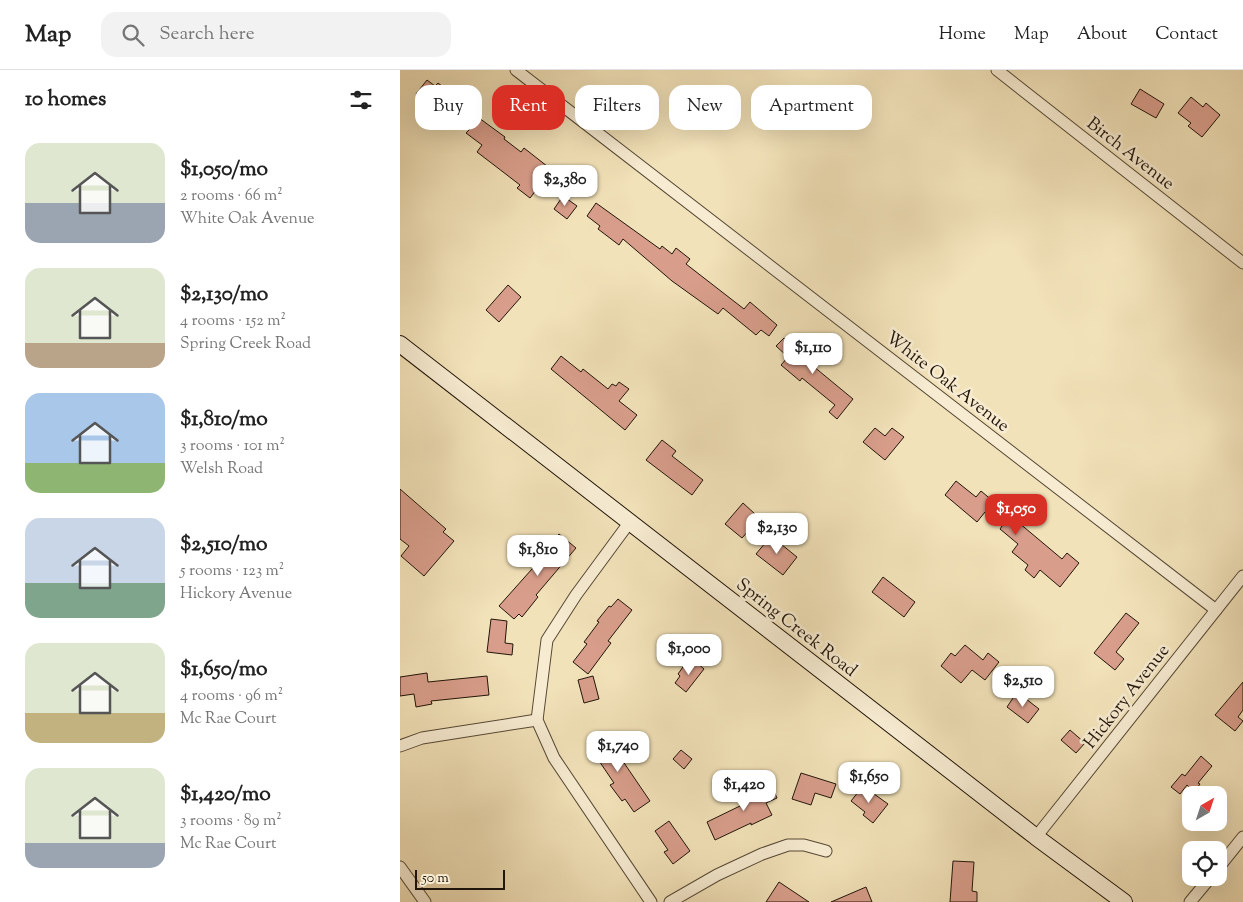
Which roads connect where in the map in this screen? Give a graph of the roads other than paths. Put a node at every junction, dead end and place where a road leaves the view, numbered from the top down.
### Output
1 (516, 70) edge
2 (997, 70) edge
3 (1243, 263) edge
4 (400, 344) edge
5 (629, 523) junction
6 (1243, 576) edge
7 (1216, 610) junction
8 (537, 720) junction
9 (400, 746) edge
10 (1243, 837) edge
11 (1036, 838) junction
12 (826, 851) dead end
13 (1227, 857) edge
14 (400, 867) edge
15 (1203, 886) edge
16 (425, 902) edge
17 (651, 902) edge
18 (670, 902) edge
19 (1124, 902) edge
20 (1190, 902) edge

1 - 7 street, White Oak Avenue
2 - 3 street, Birch Avenue
4 - 5 main road, Spring Creek Road
5 - 8 street
5 - 11 main road, Spring Creek Road
6 - 7 street, Hickory Avenue
7 - 11 street, Hickory Avenue
8 - 9 street
8 - 17 street
10 - 13 street
11 - 19 main road, Spring Creek Road
12 - 18 street
14 - 16 street
15 - 20 street

